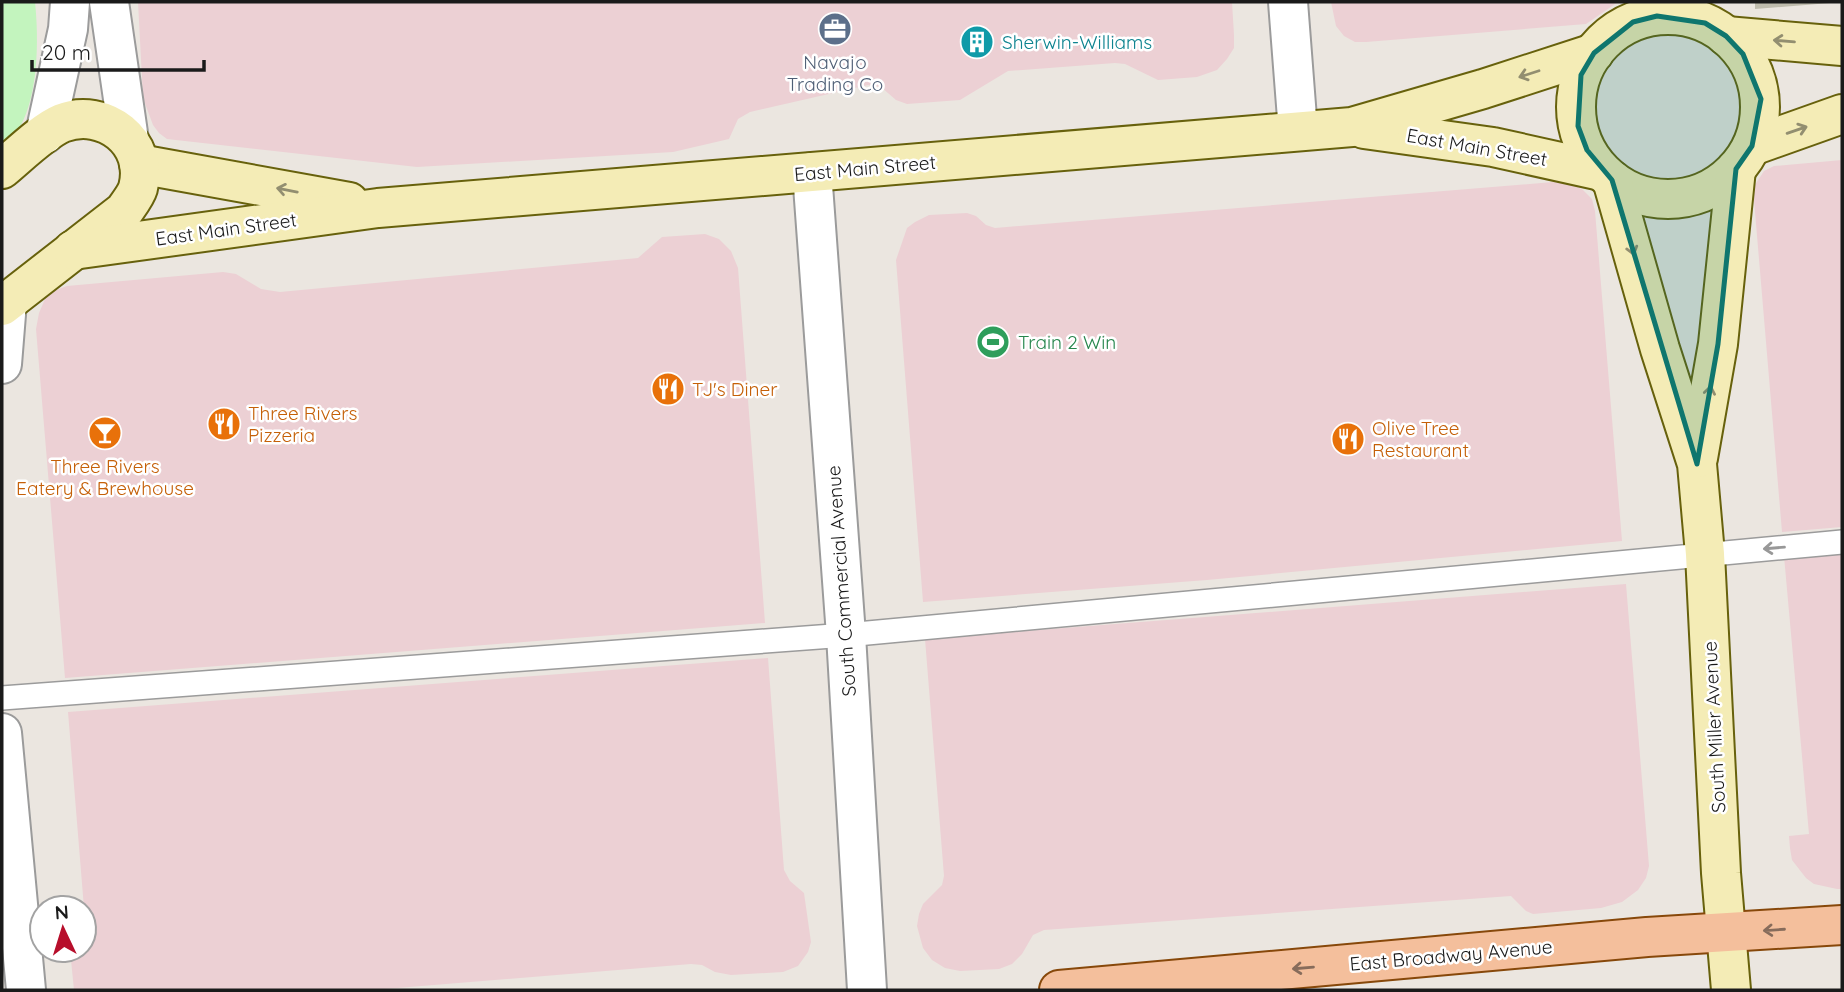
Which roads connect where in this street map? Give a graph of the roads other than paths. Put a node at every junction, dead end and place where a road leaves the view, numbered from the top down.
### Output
1 (70, 2) edge
2 (109, 2) edge
3 (1288, 2) edge
4 (1726, 36) junction
5 (1842, 46) edge
6 (1594, 53) junction
7 (1842, 114) edge
8 (1352, 127) junction
9 (1298, 131) junction
10 (46, 134) junction
11 (134, 152) junction
12 (1744, 158) junction
13 (2, 169) edge
14 (812, 172) junction
15 (1606, 175) junction
16 (378, 208) junction
17 (74, 250) junction
18 (5, 304) edge
19 (2, 364) edge
20 (1697, 464) junction
21 (1842, 542) edge
22 (1705, 554) junction
23 (846, 635) junction
24 (2, 698) edge
25 (2, 733) edge
26 (1842, 925) edge
27 (1726, 933) junction
28 (26, 990) edge
29 (867, 990) edge
30 (1059, 990) edge
31 (1731, 990) edge

1 - 10 street
2 - 11 street
3 - 9 street
5 -> 4 main road
4 - 6 main road
4 - 12 main road
6 -> 8 main road, East Main Street
6 - 15 main road
12 -> 7 main road
8 - 9 main road, East Main Street
8 - 15 main road, East Main Street
9 - 14 main road, East Main Street
10 - 11 main road
10 - 13 main road
16 -> 11 main road, East Main Street
11 - 17 main road
12 - 15 main road
20 -> 12 main road, South Miller Avenue
14 - 16 main road, East Main Street
14 - 23 street, South Commercial Avenue
15 -> 20 main road, South Miller Avenue
16 - 17 main road, East Main Street
17 - 18 main road
18 - 19 street
20 - 22 main road, South Miller Avenue
21 -> 22 lane
22 - 23 lane
22 - 27 main road, South Miller Avenue
23 - 24 lane
23 - 29 street, South Commercial Avenue
25 - 28 street
26 -> 27 main road, East Broadway Avenue
27 -> 30 main road, East Broadway Avenue
27 - 31 main road, South Miller Avenue

